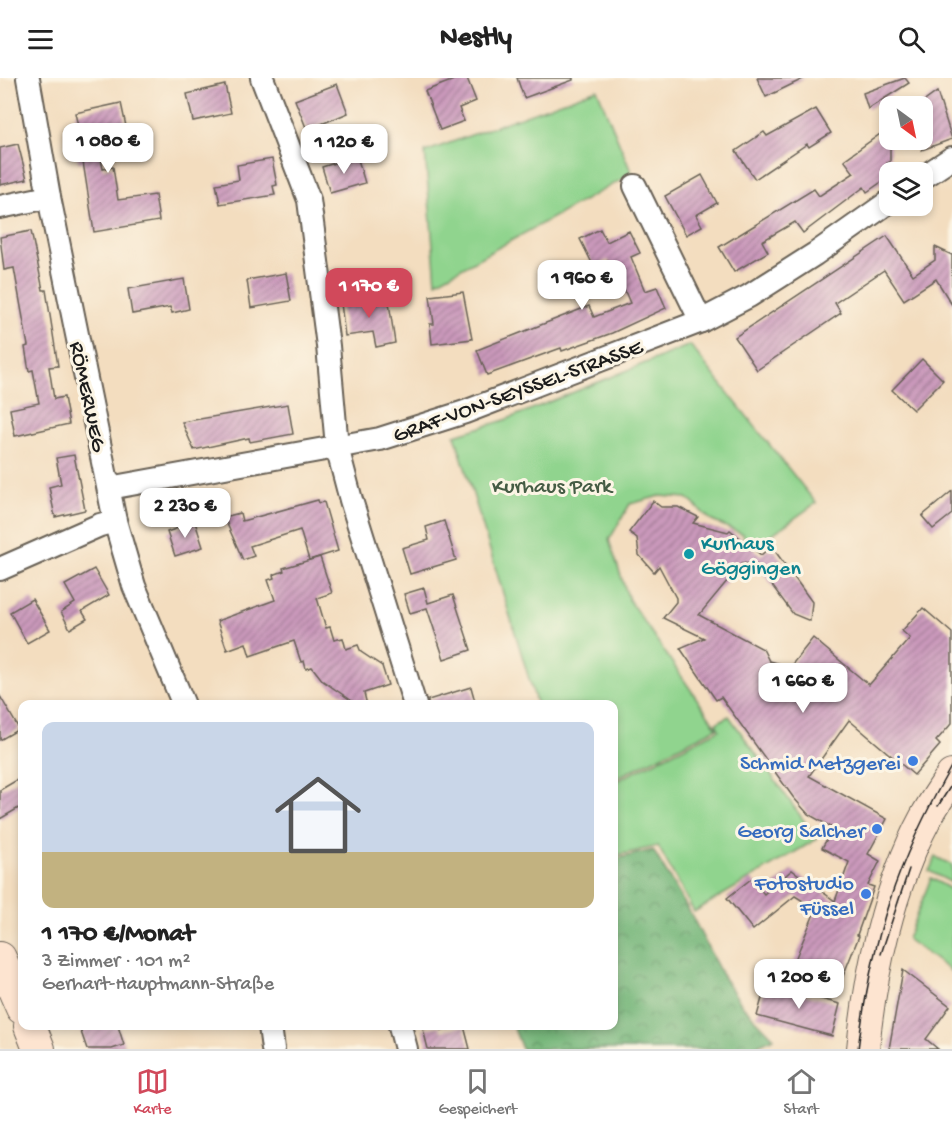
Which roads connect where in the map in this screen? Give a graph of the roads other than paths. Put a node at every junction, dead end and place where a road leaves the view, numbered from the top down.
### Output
1 (28, 78) edge
2 (262, 78) edge
3 (952, 158) edge
4 (933, 171) edge
5 (635, 186) dead end
6 (49, 197) junction
7 (0, 207) edge
8 (879, 209) edge
9 (701, 321) junction
10 (337, 447) junction
11 (109, 488) junction
12 (115, 521) junction
13 (0, 568) edge
14 (182, 700) edge
15 (413, 700) edge
16 (952, 776) edge
17 (0, 958) edge
18 (18, 999) edge
19 (32, 1030) edge
20 (271, 1030) edge
21 (401, 1030) edge
22 (39, 1049) edge
23 (273, 1049) edge
24 (406, 1049) edge
25 (863, 1049) edge

1 - 6 street, RÖMERWEG
2 - 10 street
3 - 4 street
5 - 9 street
6 - 7 street
6 - 11 street, RÖMERWEG
8 - 9 street, GRAF-VON-SEYSSEL-STRASSE
9 - 10 street, GRAF-VON-SEYSSEL-STRASSE
10 - 11 street, GRAF-VON-SEYSSEL-STRASSE
10 - 15 street
11 - 12 street, RÖMERWEG
12 - 13 street
12 - 14 street, RÖMERWEG
16 - 25 street
17 - 18 street
19 - 22 street
20 - 23 street
21 - 24 street

